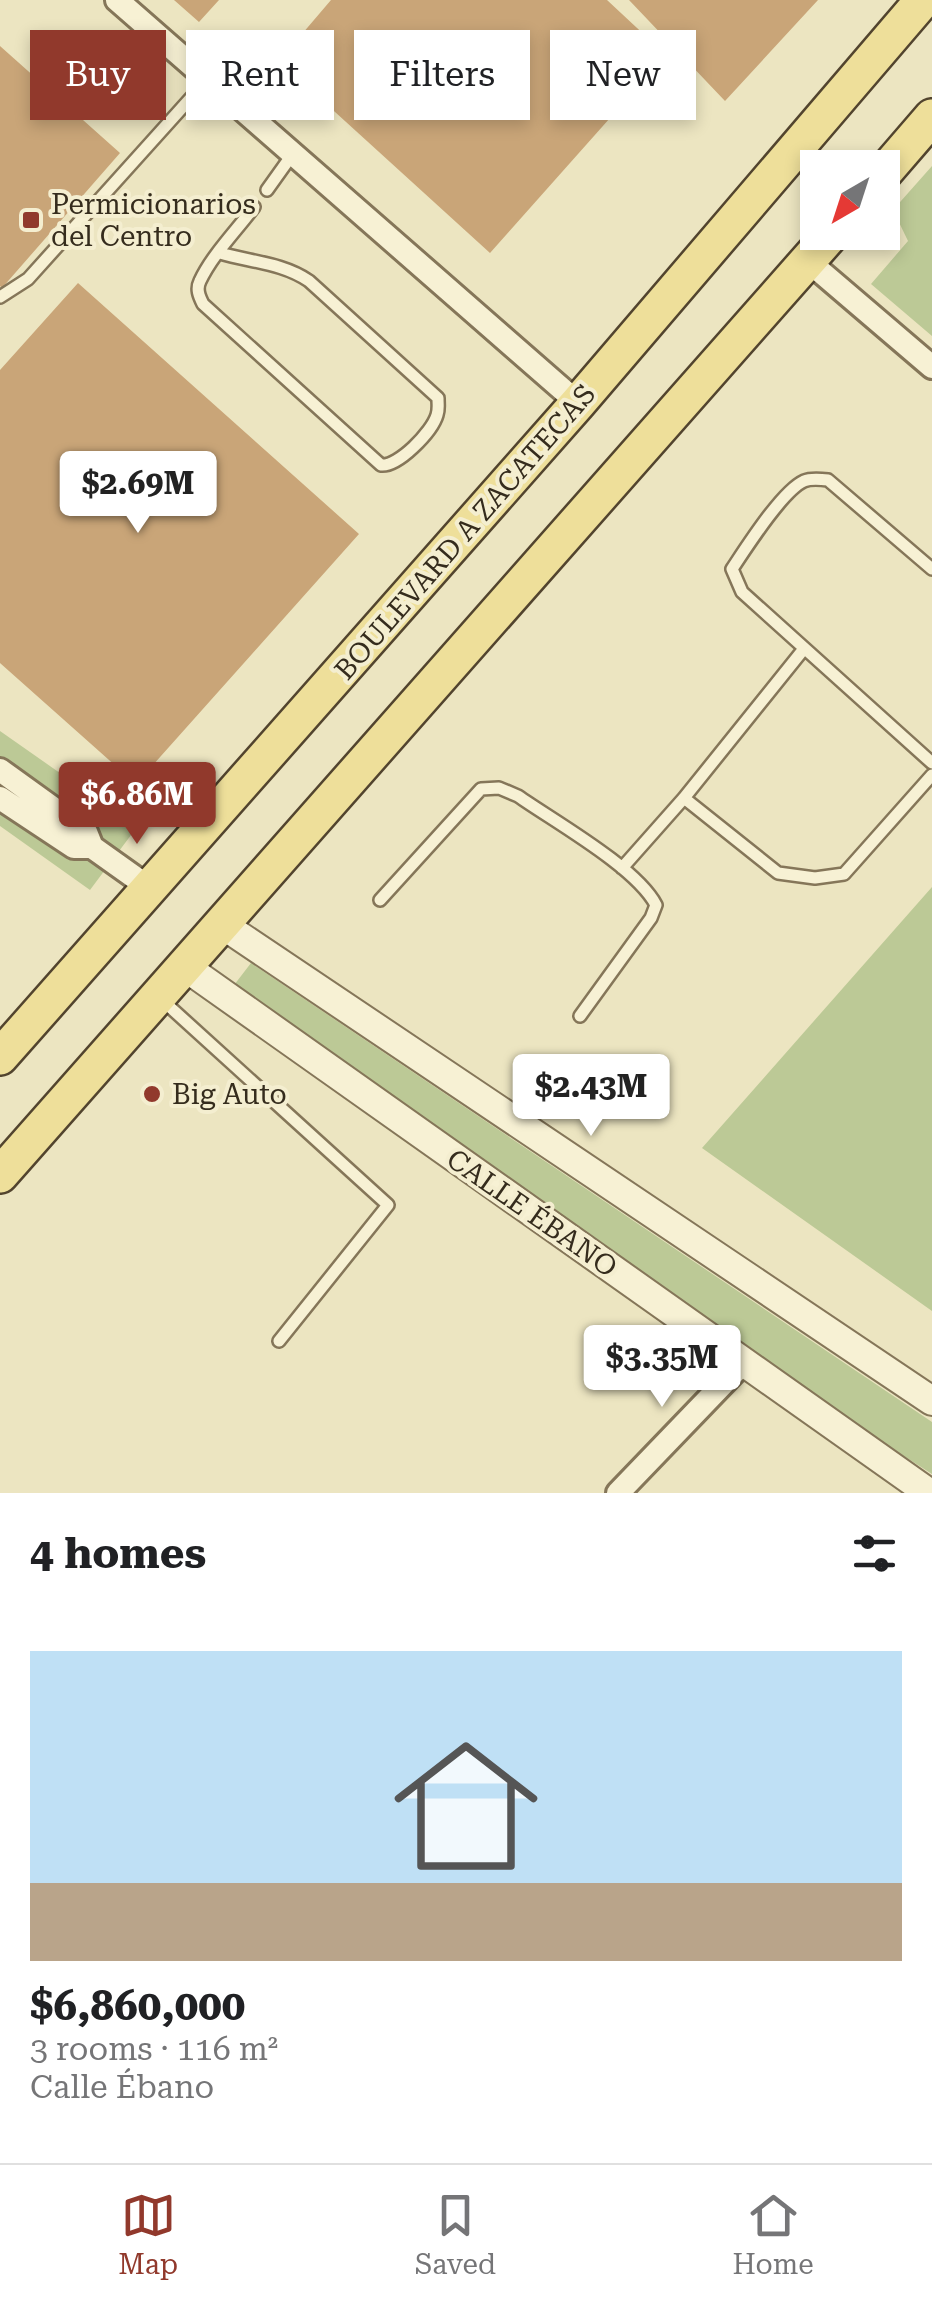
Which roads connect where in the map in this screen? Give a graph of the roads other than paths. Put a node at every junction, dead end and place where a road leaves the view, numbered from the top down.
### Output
1 (117, 0) edge
2 (923, 0) edge
3 (186, 61) edge
4 (186, 103) edge
5 (932, 117) edge
6 (252, 120) edge
7 (900, 154) edge
8 (292, 155) junction
9 (267, 190) dead end
10 (254, 207) dead end
11 (817, 250) edge
12 (220, 253) junction
13 (808, 261) junction
14 (0, 297) edge
15 (932, 367) edge
16 (578, 403) junction
17 (932, 570) edge
18 (803, 650) junction
19 (932, 763) edge
20 (0, 770) edge
21 (932, 775) edge
22 (0, 798) edge
23 (684, 798) junction
24 (92, 848) junction
25 (622, 868) junction
26 (151, 890) junction
27 (380, 900) dead end
28 (220, 923) junction
29 (184, 966) junction
30 (158, 996) junction
31 (580, 1016) dead end
32 (0, 1057) edge
33 (0, 1174) edge
34 (279, 1341) dead end
35 (743, 1363) junction
36 (932, 1401) edge
37 (618, 1493) edge
38 (929, 1493) edge

1 - 3 street
2 - 16 main road, BOULEVARD A ZACATECAS
4 - 14 lane
5 - 7 main road
6 - 8 street
8 - 9 lane
8 - 16 street
10 - 12 lane
11 - 13 main road
12 - 12 lane
13 - 15 street
13 - 28 main road
16 - 26 main road, BOULEVARD A ZACATECAS
17 - 18 lane
18 - 19 lane
18 - 23 lane
20 - 24 street
21 - 23 lane
22 - 24 street
23 - 25 lane
24 - 26 street
25 - 27 lane
25 - 31 lane
26 - 32 main road, BOULEVARD A ZACATECAS
28 - 29 main road
28 - 36 street
29 - 30 main road
29 - 35 street, CALLE ÉBANO
30 - 33 main road
30 - 34 lane
35 - 37 street
35 - 38 street, CALLE ÉBANO

